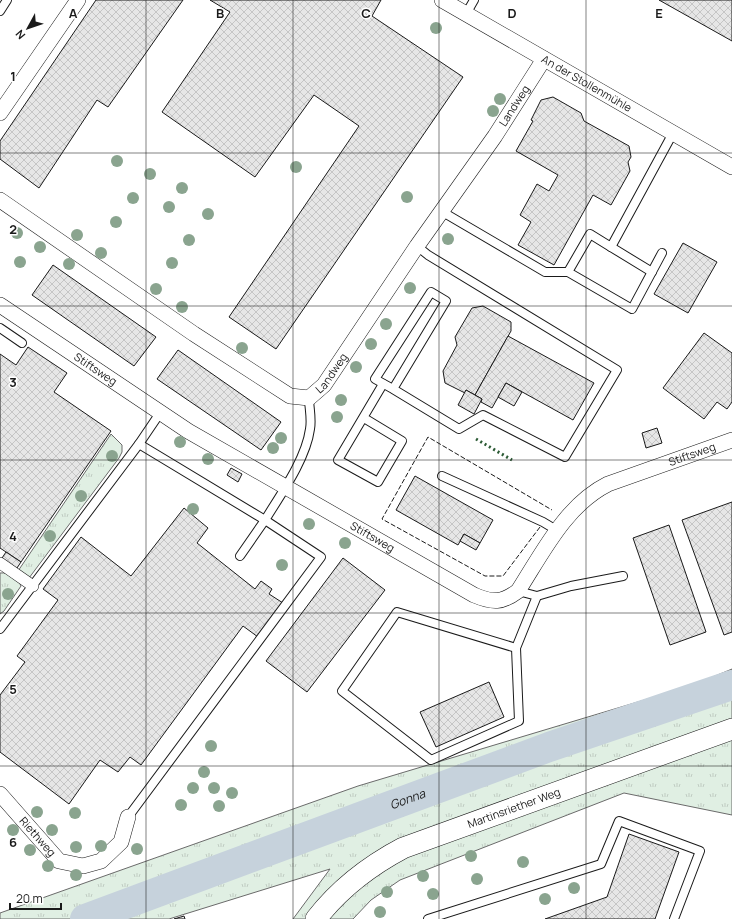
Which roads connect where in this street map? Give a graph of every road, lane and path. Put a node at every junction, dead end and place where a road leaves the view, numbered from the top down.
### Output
1 (7, 0) edge
2 (78, 0) edge
3 (442, 0) edge
4 (474, 0) edge
5 (0, 11) edge
6 (466, 14) junction
7 (544, 59) junction
8 (0, 113) edge
9 (673, 133) junction
10 (732, 167) edge
11 (0, 200) edge
12 (441, 211) junction
13 (417, 246) junction
14 (611, 246) junction
15 (662, 253) dead end
16 (568, 272) junction
17 (652, 272) junction
18 (0, 305) edge
19 (0, 328) edge
20 (22, 343) dead end
21 (383, 384) junction
22 (393, 389) junction
23 (309, 398) junction
24 (160, 413) junction
25 (364, 418) junction
26 (732, 440) edge
27 (139, 444) junction
28 (442, 476) dead end
29 (286, 487) junction
30 (266, 520) junction
31 (558, 531) junction
32 (240, 556) dead end
33 (0, 563) edge
34 (623, 576) dead end
35 (33, 586) junction
36 (518, 591) junction
37 (538, 596) junction
38 (0, 629) edge
39 (516, 648) junction
40 (732, 729) edge
41 (0, 794) edge
42 (128, 817) joint
43 (316, 919) edge
44 (428, 919) edge
45 (674, 919) edge

1 - 5 lane
2 - 8 street
3 - 6 street, An der Stollenmühle
4 - 6 lane
6 - 7 street, An der Stollenmühle
7 - 9 street, An der Stollenmühle
7 - 12 street, Landweg
9 - 10 street, An der Stollenmühle
9 - 14 lane
11 - 23 street, Landweg
12 - 13 street, Landweg
12 - 16 lane
13 - 22 lane
13 - 23 street, Landweg
14 - 16 lane
14 - 17 lane
15 - 17 lane
16 - 17 lane
18 - 24 street, Stiftsweg
19 - 20 lane
21 - 22 lane
21 - 22 lane
21 - 25 lane
23 - 29 lane
24 - 27 lane
24 - 29 street, Stiftsweg
25 - 25 lane
26 - 31 street, Stiftsweg
27 - 30 lane
27 - 35 lane
28 - 31 lane
29 - 30 lane
29 - 36 street, Stiftsweg
30 - 32 lane
30 - 42 lane
31 - 36 street, Stiftsweg
33 - 35 street
34 - 37 lane
35 - 38 lane
36 - 37 lane
37 - 39 lane
39 - 39 lane
40 - 43 main road, Martinsriether Weg
41 - 42 street, Riethweg
44 - 45 lane

